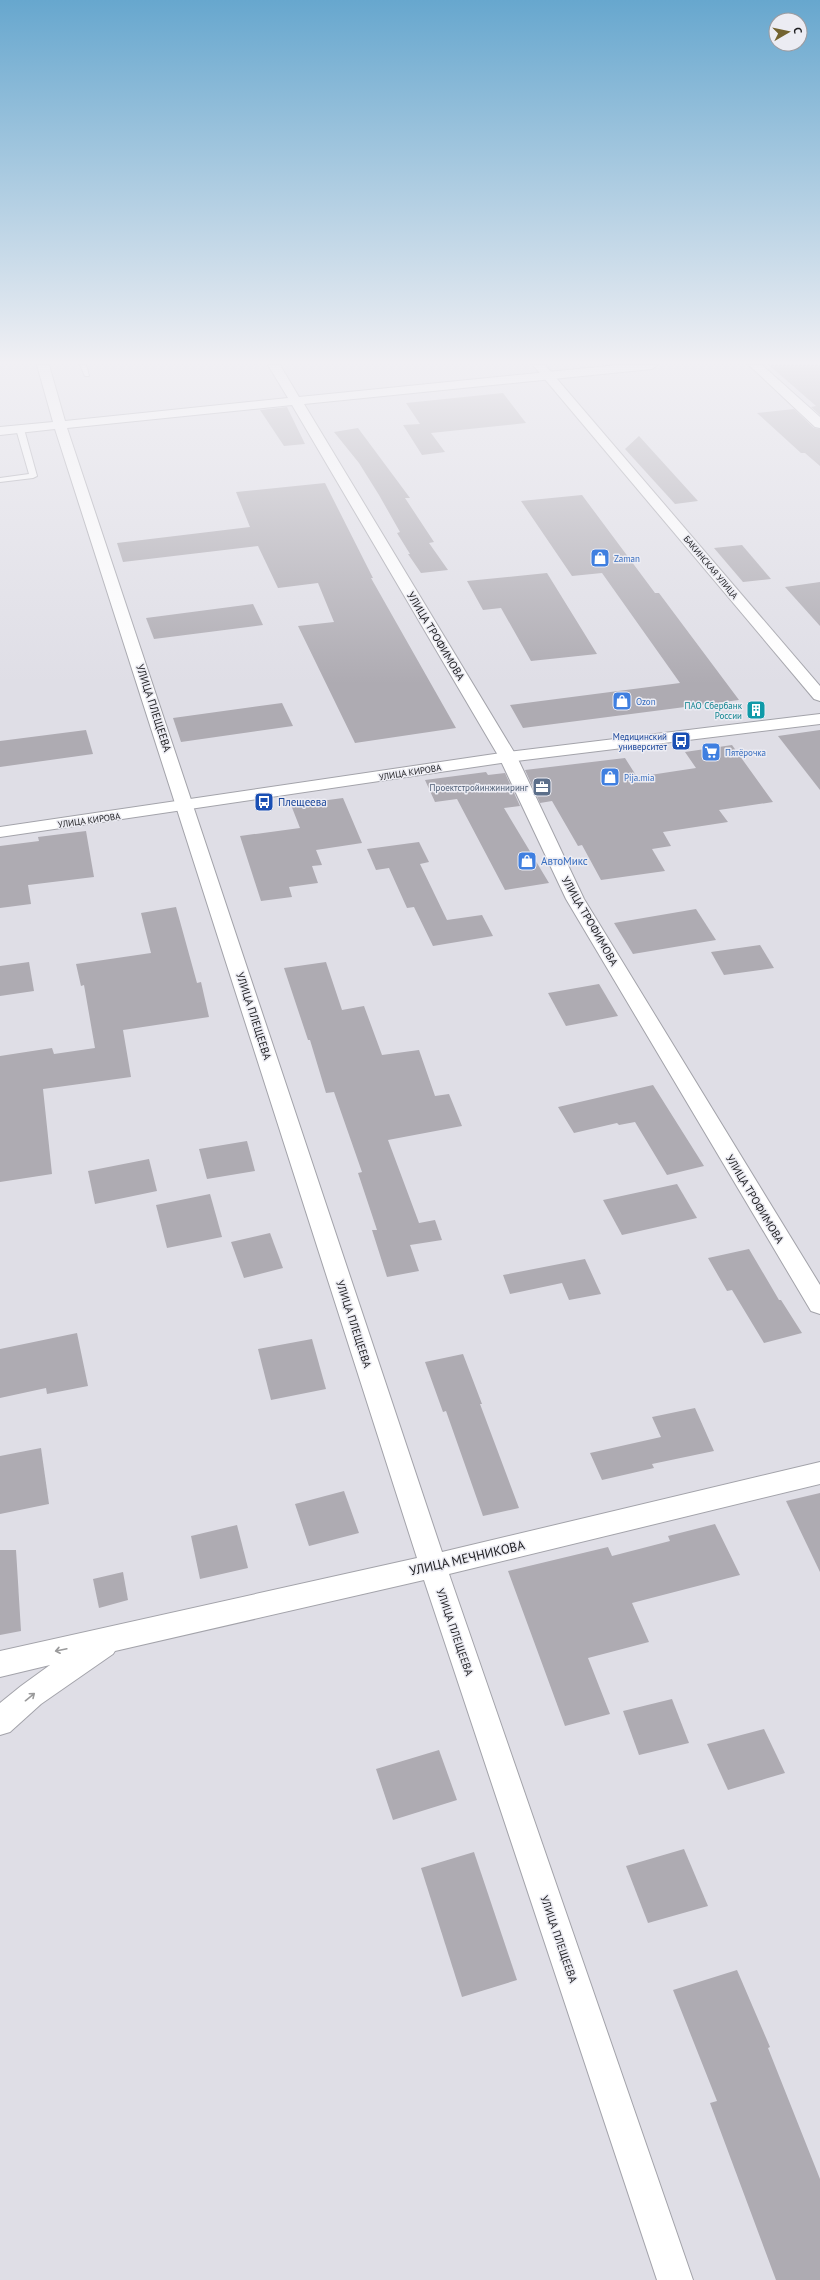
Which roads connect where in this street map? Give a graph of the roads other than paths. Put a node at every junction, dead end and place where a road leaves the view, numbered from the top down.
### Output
1 (32, 471) edge
2 (75, 471) edge
3 (337, 471) edge
4 (629, 471) edge
5 (0, 480) edge
6 (820, 696) edge
7 (820, 719) edge
8 (508, 757) junction
9 (186, 806) junction
10 (0, 832) edge
11 (820, 1305) edge
12 (820, 1473) edge
13 (433, 1566) junction
14 (113, 1639) junction
15 (0, 1664) edge
16 (0, 1722) edge
17 (675, 2280) edge

1 - 5 lane
2 - 9 street, УЛИЦА ПЛЕЩЕЕВА
3 - 8 street, УЛИЦА ТРОФИМОВА
4 - 6 street, БАКИНСКАЯ УЛИЦА
7 - 8 street, УЛИЦА КИРОВА
8 - 9 street, УЛИЦА КИРОВА
8 - 11 street, УЛИЦА ТРОФИМОВА
9 - 10 street, УЛИЦА КИРОВА
9 - 13 street, УЛИЦА ПЛЕЩЕЕВА
12 - 13 street, УЛИЦА МЕЧНИКОВА
13 - 14 street, УЛИЦА МЕЧНИКОВА
13 - 17 street, УЛИЦА ПЛЕЩЕЕВА
14 -> 15 street, УЛИЦА МЕЧНИКОВА
16 -> 14 street, УЛИЦА МЕЧНИКОВА

